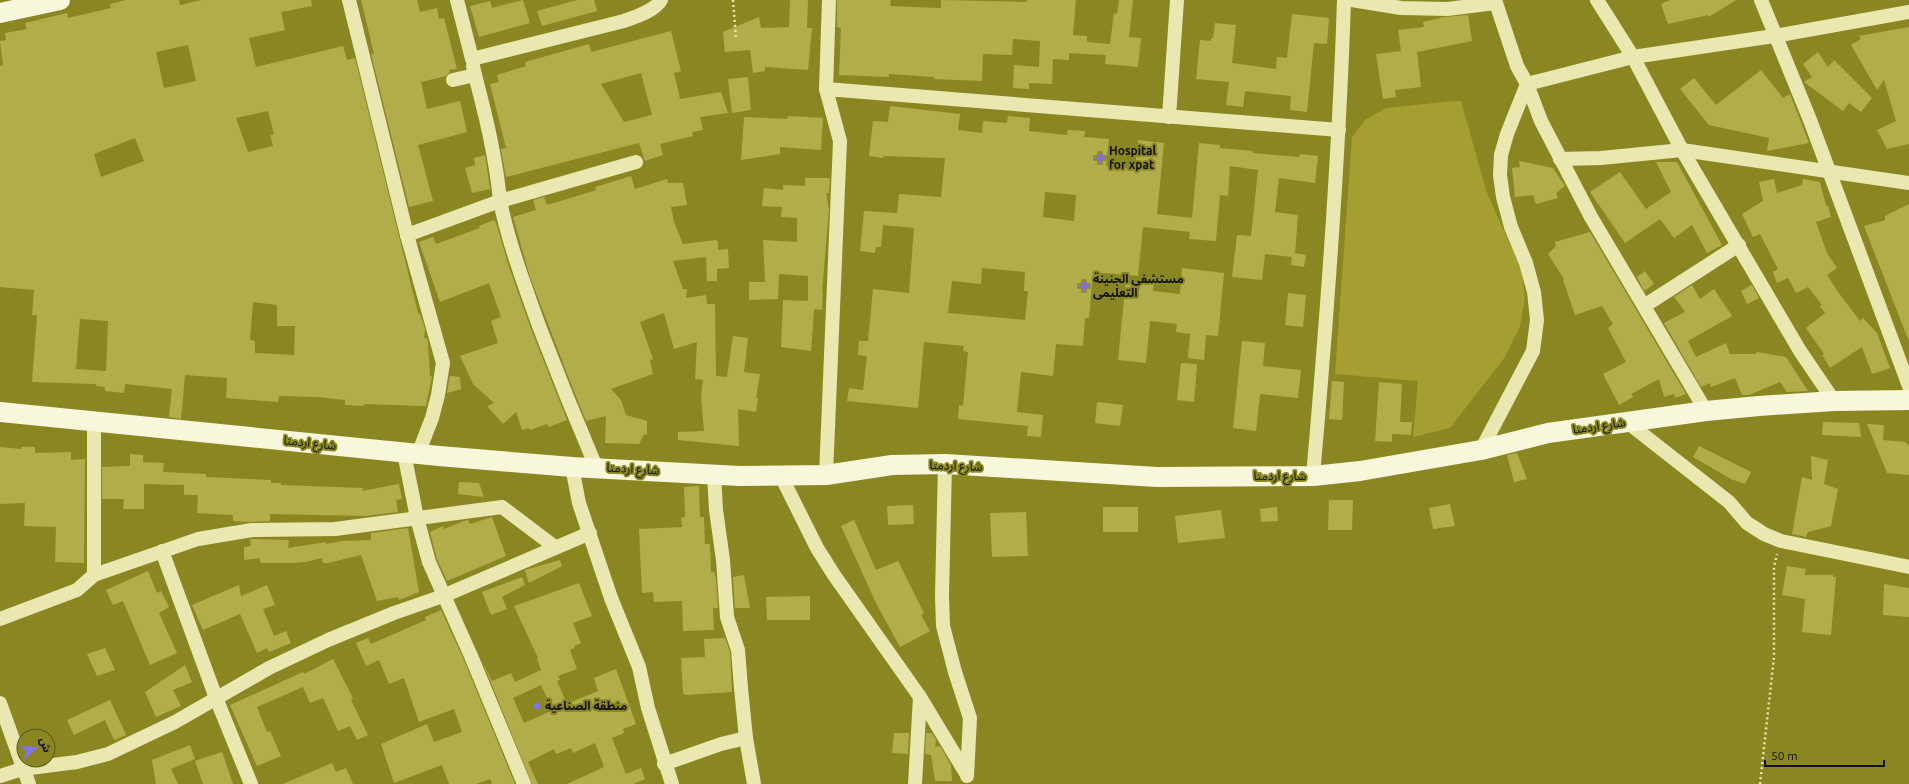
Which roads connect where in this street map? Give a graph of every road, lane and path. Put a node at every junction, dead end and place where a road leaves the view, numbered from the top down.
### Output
1 (349, 0) edge
2 (456, 0) edge
3 (661, 0) edge
4 (733, 0) edge
5 (829, 0) edge
6 (1177, 0) edge
7 (1344, 0) edge
8 (1352, 0) edge
9 (1597, 0) edge
10 (1761, 0) edge
11 (55, 1) edge
12 (1495, 1) edge
13 (1909, 12) edge
14 (0, 13) edge
15 (1774, 36) junction
16 (736, 39) dead end
17 (1633, 57) junction
18 (472, 59) junction
19 (475, 75) junction
20 (453, 80) dead end
21 (1527, 84) junction
22 (826, 89) junction
23 (1169, 117) junction
24 (1339, 130) junction
25 (1682, 150) junction
26 (1560, 159) junction
27 (636, 162) dead end
28 (1829, 171) junction
29 (1909, 183) edge
30 (500, 201) junction
31 (407, 235) junction
32 (1739, 245) junction
33 (1644, 306) junction
34 (1909, 386) edge
35 (1909, 400) edge
36 (1834, 401) junction
37 (1706, 411) junction
38 (0, 412) edge
39 (94, 422) junction
40 (1627, 422) junction
41 (1481, 450) junction
42 (411, 453) junction
43 (945, 464) junction
44 (572, 467) junction
45 (596, 467) junction
46 (714, 474) junction
47 (826, 475) junction
48 (781, 476) junction
49 (1313, 476) junction
50 (417, 518) junction
51 (590, 533) junction
52 (1780, 541) junction
53 (555, 547) junction
54 (162, 550) junction
55 (1909, 567) edge
56 (94, 575) junction
57 (443, 596) junction
58 (0, 619) edge
59 (920, 697) junction
60 (216, 698) junction
61 (0, 703) edge
62 (746, 738) junction
63 (664, 764) junction
64 (22, 769) junction
65 (0, 776) edge
66 (967, 779) edge
67 (29, 784) edge
68 (251, 784) edge
69 (524, 784) edge
70 (672, 784) edge
71 (754, 784) edge
72 (915, 784) edge
73 (1760, 784) edge

1 - 31 street
2 - 18 street
3 - 18 street
4 - 16 path
5 - 22 street
6 - 23 street
7 - 24 street
8 - 12 street
9 - 17 street
10 - 15 street
11 - 14 main road
12 - 21 street
13 - 15 street
15 - 17 street
15 - 28 street
17 - 21 street
17 - 25 street
18 - 19 street
19 - 20 street
19 - 30 street
21 - 26 street
21 - 41 street
22 - 23 street
22 - 47 street
23 - 24 street
24 - 49 street
25 - 26 street
25 - 28 street
25 - 32 street
26 - 33 street
27 - 30 street
28 - 29 street
28 - 34 street
30 - 31 street
30 - 45 street
31 - 42 street
32 - 33 street
32 - 36 street
33 - 37 street
35 - 36 main road, شارع اردمتا
36 - 37 main road, شارع اردمتا
37 - 40 main road, شارع اردمتا
38 - 39 main road, شارع اردمتا
39 - 42 main road, شارع اردمتا
39 - 56 street
40 - 41 main road, شارع اردمتا
40 - 52 street
41 - 49 main road, شارع اردمتا
42 - 44 main road, شارع اردمتا
42 - 50 street
43 - 47 main road, شارع اردمتا
43 - 49 main road, شارع اردمتا
43 - 66 street
44 - 45 main road, شارع اردمتا
44 - 51 street
45 - 46 main road, شارع اردمتا
46 - 48 main road, شارع اردمتا
46 - 62 street
47 - 48 main road, شارع اردمتا
48 - 59 street
50 - 53 street
50 - 54 street
50 - 57 street
51 - 53 street
51 - 63 street
52 - 55 street
52 - 73 path
53 - 57 street
54 - 56 street
54 - 60 street
56 - 58 street
57 - 60 street
57 - 69 street
59 - 66 street
59 - 72 street
60 - 64 street
60 - 68 street
61 - 64 street
62 - 63 street
62 - 71 street
63 - 70 street
64 - 65 street
64 - 67 street

